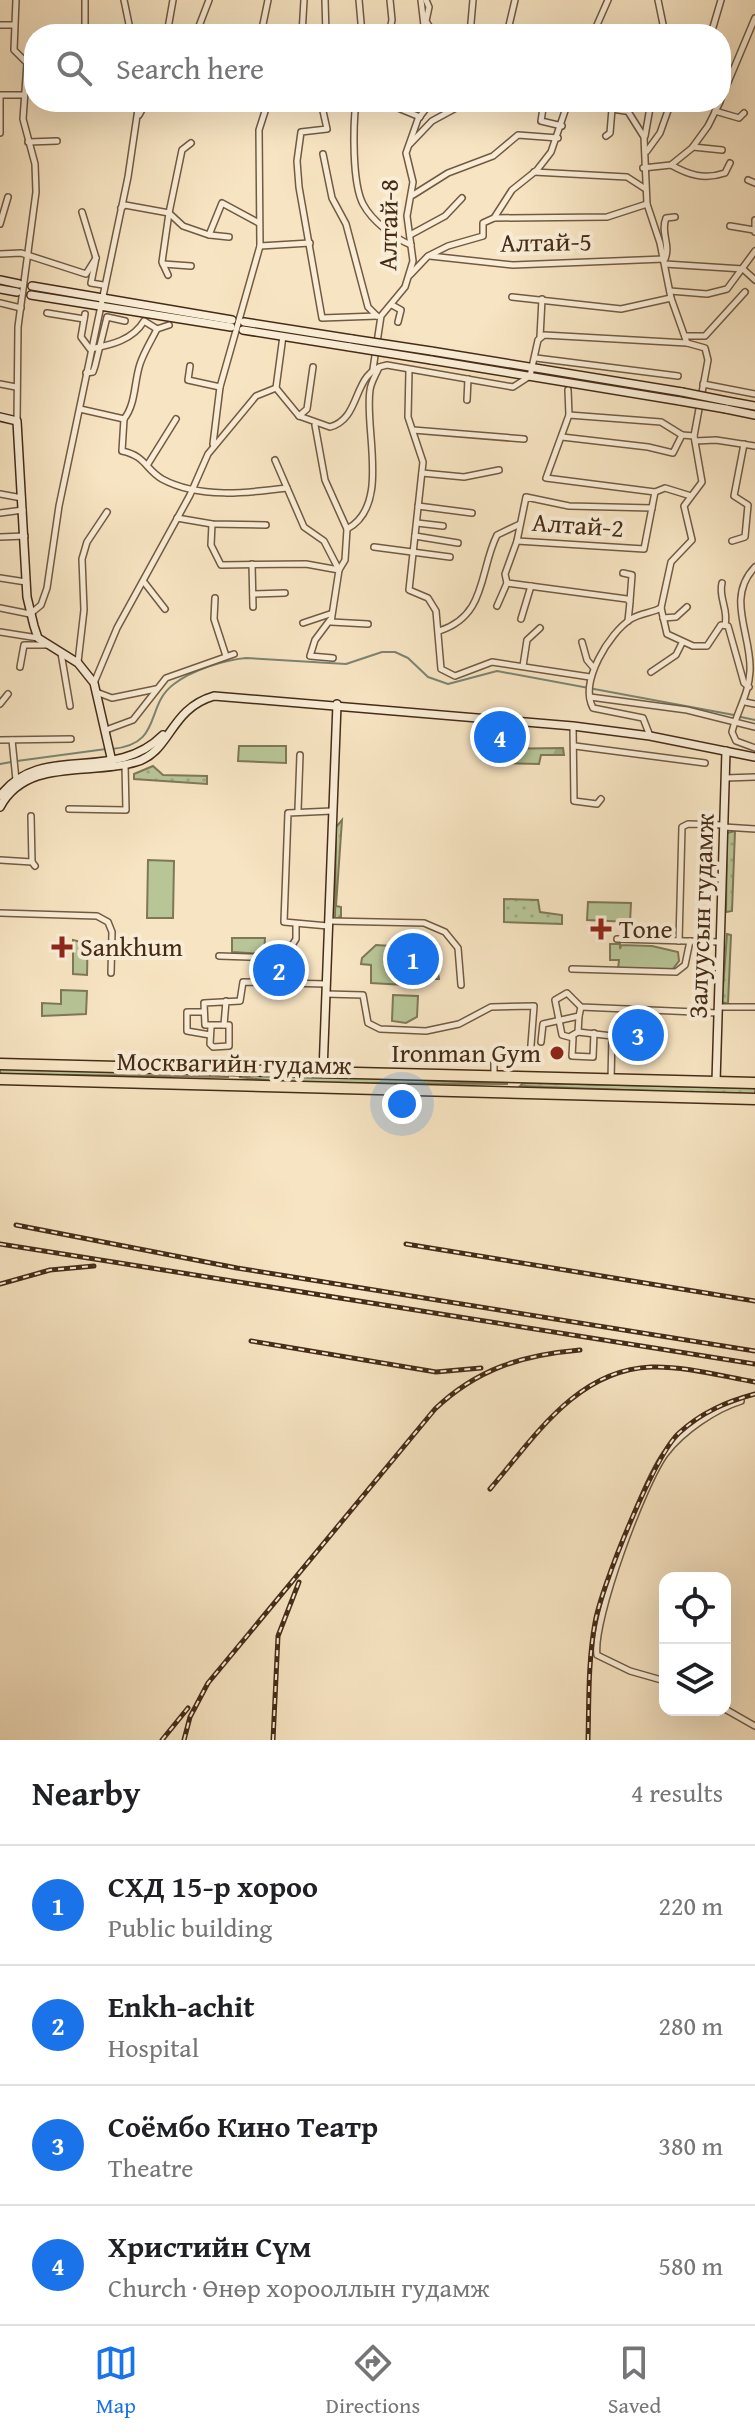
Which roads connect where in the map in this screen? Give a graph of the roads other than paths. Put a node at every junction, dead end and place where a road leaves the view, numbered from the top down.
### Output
1 (16, 0) edge
2 (85, 0) edge
3 (124, 0) edge
4 (173, 0) edge
5 (209, 0) edge
6 (268, 0) edge
7 (304, 0) edge
8 (325, 0) edge
9 (359, 0) edge
10 (390, 0) edge
11 (426, 0) edge
12 (473, 0) edge
13 (515, 0) edge
14 (608, 0) edge
15 (658, 0) edge
16 (721, 0) edge
17 (755, 18) edge
18 (85, 24) edge
19 (129, 24) edge
20 (169, 24) edge
21 (200, 24) edge
22 (264, 24) edge
23 (303, 24) edge
24 (326, 24) edge
25 (361, 24) edge
26 (389, 24) edge
27 (425, 24) edge
28 (428, 24) edge
29 (471, 24) edge
30 (509, 24) edge
31 (597, 24) edge
32 (663, 24) edge
33 (714, 24) edge
34 (0, 25) edge
35 (13, 25) junction
36 (24, 58) edge
37 (731, 74) edge
38 (24, 90) edge
39 (23, 95) junction
40 (24, 104) edge
41 (25, 112) edge
42 (139, 112) edge
43 (141, 112) edge
44 (265, 112) edge
45 (323, 112) edge
46 (355, 112) edge
47 (408, 112) edge
48 (424, 112) edge
49 (449, 112) edge
50 (542, 112) edge
51 (566, 112) edge
52 (612, 112) edge
53 (626, 112) edge
54 (650, 112) edge
55 (667, 112) edge
56 (714, 112) edge
57 (718, 112) edge
58 (744, 113) dead end
59 (629, 114) joint
60 (139, 116) junction
61 (420, 117) junction
62 (663, 121) junction
63 (649, 123) junction
64 (562, 126) junction
65 (0, 133) edge
66 (606, 136) dead end
67 (644, 137) junction
68 (558, 138) junction
69 (57, 141) dead end
70 (28, 142) junction
71 (191, 143) dead end
72 (409, 145) junction
73 (692, 147) junction
74 (722, 150) dead end
75 (646, 152) junction
76 (323, 154) dead end
77 (730, 163) dead end
78 (671, 165) junction
79 (643, 168) junction
80 (534, 172) junction
81 (748, 180) dead end
82 (755, 183) edge
83 (644, 189) junction
84 (412, 195) junction
85 (8, 197) dead end
86 (462, 198) dead end
87 (647, 204) junction
88 (121, 208) junction
89 (82, 212) dead end
90 (169, 213) junction
91 (675, 217) dead end
92 (494, 218) junction
93 (755, 220) edge
94 (0, 224) edge
95 (260, 224) junction
96 (730, 226) dead end
97 (754, 231) edge
98 (209, 235) junction
99 (410, 235) junction
100 (229, 237) dead end
101 (310, 243) junction
102 (411, 245) junction
103 (260, 246) junction
104 (755, 251) edge
105 (0, 254) edge
106 (428, 256) junction
107 (29, 258) junction
108 (96, 258) junction
109 (665, 262) junction
110 (163, 264) junction
111 (191, 266) dead end
112 (743, 269) junction
113 (168, 275) dead end
114 (409, 276) junction
115 (0, 280) edge
116 (755, 280) edge
117 (103, 285) junction
118 (0, 289) edge
119 (31, 290) dead end
120 (745, 292) dead end
121 (670, 295) junction
122 (512, 297) dead end
123 (542, 299) junction
124 (103, 301) junction
125 (0, 303) edge
126 (392, 305) junction
127 (21, 308) junction
128 (47, 313) dead end
129 (379, 317) junction
130 (125, 321) dead end
131 (398, 322) dead end
132 (232, 324) dead end
133 (169, 325) dead end
134 (157, 329) junction
135 (283, 336) junction
136 (685, 336) junction
137 (539, 338) junction
138 (351, 343) junction
139 (687, 343) junction
140 (100, 347) junction
141 (90, 349) junction
142 (431, 356) junction
143 (536, 358) junction
144 (190, 366) dead end
145 (313, 367) dead end
146 (534, 367) junction
147 (376, 368) junction
148 (409, 370) junction
149 (86, 373) junction
150 (530, 376) junction
151 (678, 376) dead end
152 (468, 379) junction
153 (0, 384) edge
154 (703, 384) junction
155 (16, 387) junction
156 (220, 387) junction
157 (276, 388) junction
158 (568, 390) dead end
159 (755, 394) edge
160 (681, 397) junction
161 (467, 400) dead end
162 (726, 405) junction
163 (755, 406) edge
164 (80, 409) junction
165 (569, 415) junction
166 (755, 415) edge
167 (299, 416) junction
168 (0, 417) edge
169 (124, 419) junction
170 (176, 419) dead end
171 (17, 421) junction
172 (315, 425) junction
173 (413, 430) junction
174 (682, 435) junction
175 (562, 437) junction
176 (524, 439) dead end
177 (694, 439) junction
178 (744, 444) junction
179 (214, 445) junction
180 (755, 446) edge
181 (275, 460) dead end
182 (148, 464) junction
183 (499, 470) dead end
184 (422, 473) junction
185 (287, 488) junction
186 (192, 489) junction
187 (655, 492) junction
188 (0, 494) edge
189 (691, 496) junction
190 (23, 498) junction
191 (418, 506) junction
192 (652, 508) junction
193 (23, 510) junction
194 (107, 512) dead end
195 (0, 513) edge
196 (472, 513) dead end
197 (177, 518) junction
198 (417, 523) junction
199 (212, 524) junction
200 (520, 524) junction
201 (266, 525) dead end
202 (443, 526) dead end
203 (347, 529) junction
204 (26, 535) junction
205 (415, 536) junction
206 (0, 537) edge
207 (517, 541) junction
208 (732, 541) dead end
209 (458, 543) dead end
210 (374, 547) dead end
211 (413, 552) junction
212 (450, 557) dead end
213 (252, 564) junction
214 (755, 567) edge
215 (339, 570) junction
216 (623, 573) dead end
217 (0, 578) edge
218 (27, 582) junction
219 (144, 582) junction
220 (507, 583) junction
221 (722, 583) dead end
222 (531, 586) junction
223 (285, 593) dead end
224 (253, 594) junction
225 (215, 598) dead end
226 (630, 602) junction
227 (497, 606) dead end
228 (253, 607) dead end
229 (687, 607) dead end
230 (0, 608) edge
231 (661, 608) junction
232 (165, 609) dead end
233 (30, 614) junction
234 (330, 617) junction
235 (663, 618) junction
236 (521, 619) dead end
237 (628, 621) junction
238 (303, 623) dead end
239 (368, 624) dead end
240 (725, 625) junction
241 (540, 628) dead end
242 (439, 631) junction
243 (0, 632) edge
244 (38, 638) junction
245 (582, 642) dead end
246 (682, 643) junction
247 (46, 645) junction
248 (61, 653) junction
249 (234, 654) dead end
250 (226, 656) junction
251 (333, 658) dead end
252 (78, 663) junction
253 (523, 666) junction
254 (20, 667) dead end
255 (593, 667) junction
256 (651, 672) dead end
257 (590, 677) junction
258 (749, 687) junction
259 (95, 688) junction
260 (158, 689) junction
261 (8, 694) dead end
262 (590, 696) junction
263 (745, 702) junction
264 (0, 704) edge
265 (337, 704) junction
266 (755, 704) edge
267 (70, 706) dead end
268 (735, 722) junction
269 (573, 726) junction
270 (755, 727) edge
271 (106, 730) junction
272 (168, 731) junction
273 (650, 736) junction
274 (71, 739) dead end
275 (0, 740) edge
276 (12, 740) junction
277 (575, 746) junction
278 (755, 748) edge
279 (726, 751) junction
280 (300, 755) dead end
281 (755, 757) edge
282 (112, 760) junction
283 (705, 763) dead end
284 (125, 765) junction
285 (16, 776) junction
286 (755, 777) edge
287 (725, 778) junction
288 (0, 796) edge
289 (601, 799) dead end
290 (0, 807) edge
291 (69, 809) dead end
292 (298, 810) junction
293 (332, 811) junction
294 (31, 816) dead end
295 (723, 826) junction
296 (755, 829) edge
297 (0, 860) edge
298 (0, 913) edge
299 (328, 924) junction
300 (296, 925) junction
301 (617, 939) dead end
302 (679, 941) junction
303 (690, 941) junction
304 (720, 942) junction
305 (219, 956) dead end
306 (572, 969) dead end
307 (111, 973) dead end
308 (326, 984) junction
309 (461, 985) dead end
310 (326, 994) junction
311 (226, 1001) junction
312 (581, 1007) junction
313 (755, 1007) edge
314 (718, 1010) junction
315 (203, 1012) junction
316 (579, 1016) junction
317 (558, 1018) junction
318 (224, 1025) junction
319 (211, 1027) junction
320 (578, 1032) junction
321 (594, 1033) junction
322 (210, 1035) junction
323 (571, 1036) junction
324 (541, 1042) dead end
325 (0, 1064) edge
326 (235, 1070) junction
327 (323, 1072) junction
328 (494, 1077) junction
329 (514, 1077) junction
330 (0, 1079) edge
331 (611, 1080) junction
332 (716, 1082) junction
333 (755, 1083) edge
334 (235, 1084) junction
335 (513, 1092) junction
336 (755, 1099) edge
337 (741, 1401) dead end
338 (659, 1679) edge
339 (731, 1712) edge
340 (755, 1726) edge

1 - 35 street
2 - 18 street
3 - 19 street
4 - 20 street
5 - 21 street
6 - 22 street
7 - 23 street
8 - 24 street
9 - 25 street
10 - 26 street
11 - 27 street
11 - 28 street
12 - 29 street
13 - 30 street
14 - 31 street
15 - 32 street
16 - 33 street
17 - 37 street
34 - 35 street
35 - 36 street
38 - 39 street
39 - 40 street
39 - 65 street
41 - 70 street
42 - 60 street
43 - 60 street
44 - 95 street
45 - 101 street
46 - 102 street
47 - 61 street
48 - 61 street
49 - 72 street, Алтай-8
50 - 64 street
51 - 64 street
52 - 66 street
53 - 59 street
54 - 63 street
55 - 62 street
56 - 73 street
57 - 58 street
59 - 67 street
60 - 88 street
61 - 72 street
62 - 63 street
62 - 75 street
63 - 67 street
64 - 68 street
67 - 75 street
68 - 80 street
68 - 84 street
69 - 70 street
70 - 107 street
71 - 90 street
72 - 84 street, Алтай-8
73 - 74 street
73 - 78 street
75 - 79 street
76 - 129 street
77 - 78 street
78 - 79 street
79 - 83 street
80 - 83 street
80 - 92 street
81 - 82 street
83 - 87 street
84 - 99 street, Алтай-8
85 - 94 street
86 - 99 street
87 - 92 street, Алтай-5
87 - 109 street
88 - 90 street
88 - 117 street
89 - 108 street
90 - 98 street
90 - 110 street
91 - 109 street
92 - 106 street
93 - 97 street
95 - 98 street
95 - 103 street
96 - 97 street
98 - 100 street
99 - 102 street, Алтай-8
101 - 103 street
101 - 129 street
102 - 114 street, Алтай-8
103 - 156 street
104 - 112 street
105 - 107 street
106 - 109 street, Алтай-5
106 - 114 street
107 - 108 street
107 - 127 street
108 - 117 street
109 - 112 street, Алтай-5
109 - 121 street
110 - 111 street
110 - 113 street
112 - 116 street
112 - 121 street
114 - 126 street, Алтай-8
115 - 118 main road
117 - 124 street
119 - 124 main road
120 - 136 street
121 - 123 street
121 - 136 street
122 - 123 street
123 - 137 street
124 - 132 main road
124 - 141 street
125 - 127 street
126 - 129 street, Алтай-8
126 - 131 street
127 - 155 street
128 - 141 street
129 - 147 street
130 - 140 street
133 - 134 street
134 - 140 street
134 - 169 street
135 - 138 main road
135 - 138 main road
135 - 157 street
136 - 139 street
137 - 139 street
137 - 143 street
138 - 142 main road, bridge
139 - 154 street
140 - 141 street
140 - 149 street
141 - 149 street
142 - 146 main road
142 - 150 main road
143 - 146 street
143 - 151 street
144 - 156 street
145 - 167 street
146 - 150 street
146 - 160 main road
147 - 148 street
147 - 172 street
147 - 203 street
148 - 152 street
148 - 173 street
149 - 164 street
150 - 152 street
150 - 160 main road
152 - 161 street
153 - 155 street
154 - 159 street
154 - 177 street
155 - 171 street
156 - 179 street
157 - 167 street
157 - 179 street
158 - 165 street
160 - 162 main road, bridge
162 - 163 main road
162 - 166 main road
164 - 169 street
164 - 233 street
165 - 174 street
165 - 175 street, Алтай-2
167 - 172 street
168 - 171 main road
169 - 182 street
170 - 182 street
171 - 190 main road
172 - 203 street
173 - 176 street
173 - 184 street
174 - 175 street
174 - 177 street
175 - 187 street, Алтай-2
177 - 178 street
177 - 189 street
178 - 180 street
178 - 208 street
179 - 186 street
181 - 185 street
182 - 186 street
183 - 184 street
184 - 191 street
185 - 186 street
185 - 215 street
186 - 197 street
187 - 189 street, Алтай-2
187 - 192 street, Алтай-2
188 - 190 street
189 - 231 street
190 - 193 main road
191 - 196 street
191 - 198 street
192 - 200 street, Алтай-2
192 - 207 street, Алтай-2
193 - 195 street
193 - 204 main road
194 - 252 street
197 - 199 street
197 - 219 street
198 - 202 street
198 - 205 street
199 - 201 street
199 - 213 street
200 - 207 street, Алтай-2
200 - 242 street, Алтай-2
203 - 215 street
204 - 206 street
204 - 218 main road
205 - 209 street
205 - 211 street
207 - 220 street, Алтай-2
210 - 211 street
211 - 212 street
211 - 242 street
213 - 215 street
213 - 224 street
214 - 258 street
215 - 234 street
216 - 226 street
217 - 218 street
218 - 233 main road
219 - 232 street
219 - 259 street
220 - 222 street
220 - 227 street, Алтай-2
221 - 240 street
222 - 226 street
222 - 236 street
223 - 224 street
224 - 228 street
225 - 250 street
226 - 237 street
229 - 235 street
230 - 233 street
231 - 235 street
231 - 237 street
233 - 244 main road
234 - 238 street
234 - 239 street
234 - 251 street
235 - 246 street
237 - 255 street
240 - 246 street
240 - 258 street
241 - 253 street
242 - 253 street
243 - 244 street
244 - 247 main road
245 - 255 street
246 - 256 street
247 - 248 main road
247 - 254 street
248 - 252 main road
248 - 267 street
249 - 250 street
250 - 260 street
252 - 259 main road
253 - 257 street
255 - 257 street
257 - 262 street
258 - 263 street
259 - 260 street
259 - 271 main road
260 - 271 street
261 - 264 street
262 - 268 street
262 - 273 street
263 - 266 street
263 - 268 street
265 - 269 main road
265 - 272 main road
265 - 293 main road
268 - 270 street
268 - 278 street
269 - 273 main road
269 - 277 street
271 - 282 main road
272 - 282 main road
272 - 284 main road
273 - 279 main road
274 - 276 street
275 - 276 street
276 - 285 street
277 - 283 street
277 - 289 street
279 - 281 main road
279 - 287 main road, Залуусын гудамж
280 - 292 street
282 - 284 main road
282 - 285 main road
282 - 290 main road
284 - 291 street
285 - 288 main road
286 - 287 street
287 - 295 main road, Залуусын гудамж
292 - 293 street
292 - 300 street
293 - 299 main road
294 - 297 street
295 - 296 street
295 - 302 street
295 - 304 main road, Залуусын гудамж
298 - 307 street
299 - 300 street
299 - 308 main road
299 - 309 street
300 - 305 street
301 - 302 street
302 - 303 street
303 - 304 street
303 - 306 street
304 - 314 main road, Залуусын гудамж
308 - 310 main road
308 - 311 street
310 - 327 main road
310 - 328 street
311 - 315 street
311 - 318 street
312 - 314 street
312 - 316 street
312 - 317 street
313 - 314 street
314 - 332 main road, Залуусын гудамж
315 - 319 street
315 - 322 street
316 - 317 street
316 - 320 street
317 - 323 street
317 - 324 street
318 - 319 street
318 - 322 street
319 - 322 street
320 - 321 street
320 - 323 street
321 - 323 street
321 - 331 street
325 - 326 highway, Москвагийн гудамж
326 - 327 highway, Москвагийн гудамж
326 - 334 highway
327 - 328 highway, Москвагийн гудамж
328 - 329 highway, Москвагийн гудамж
329 - 331 highway, Москвагийн гудамж
329 - 335 highway
330 - 334 highway, Москвагийн гудамж
331 - 332 highway, Москвагийн гудамж
332 - 333 highway, Москвагийн гудамж
334 - 335 highway, Москвагийн гудамж
335 - 336 highway, Москвагийн гудамж
337 - 338 street
339 - 340 street

